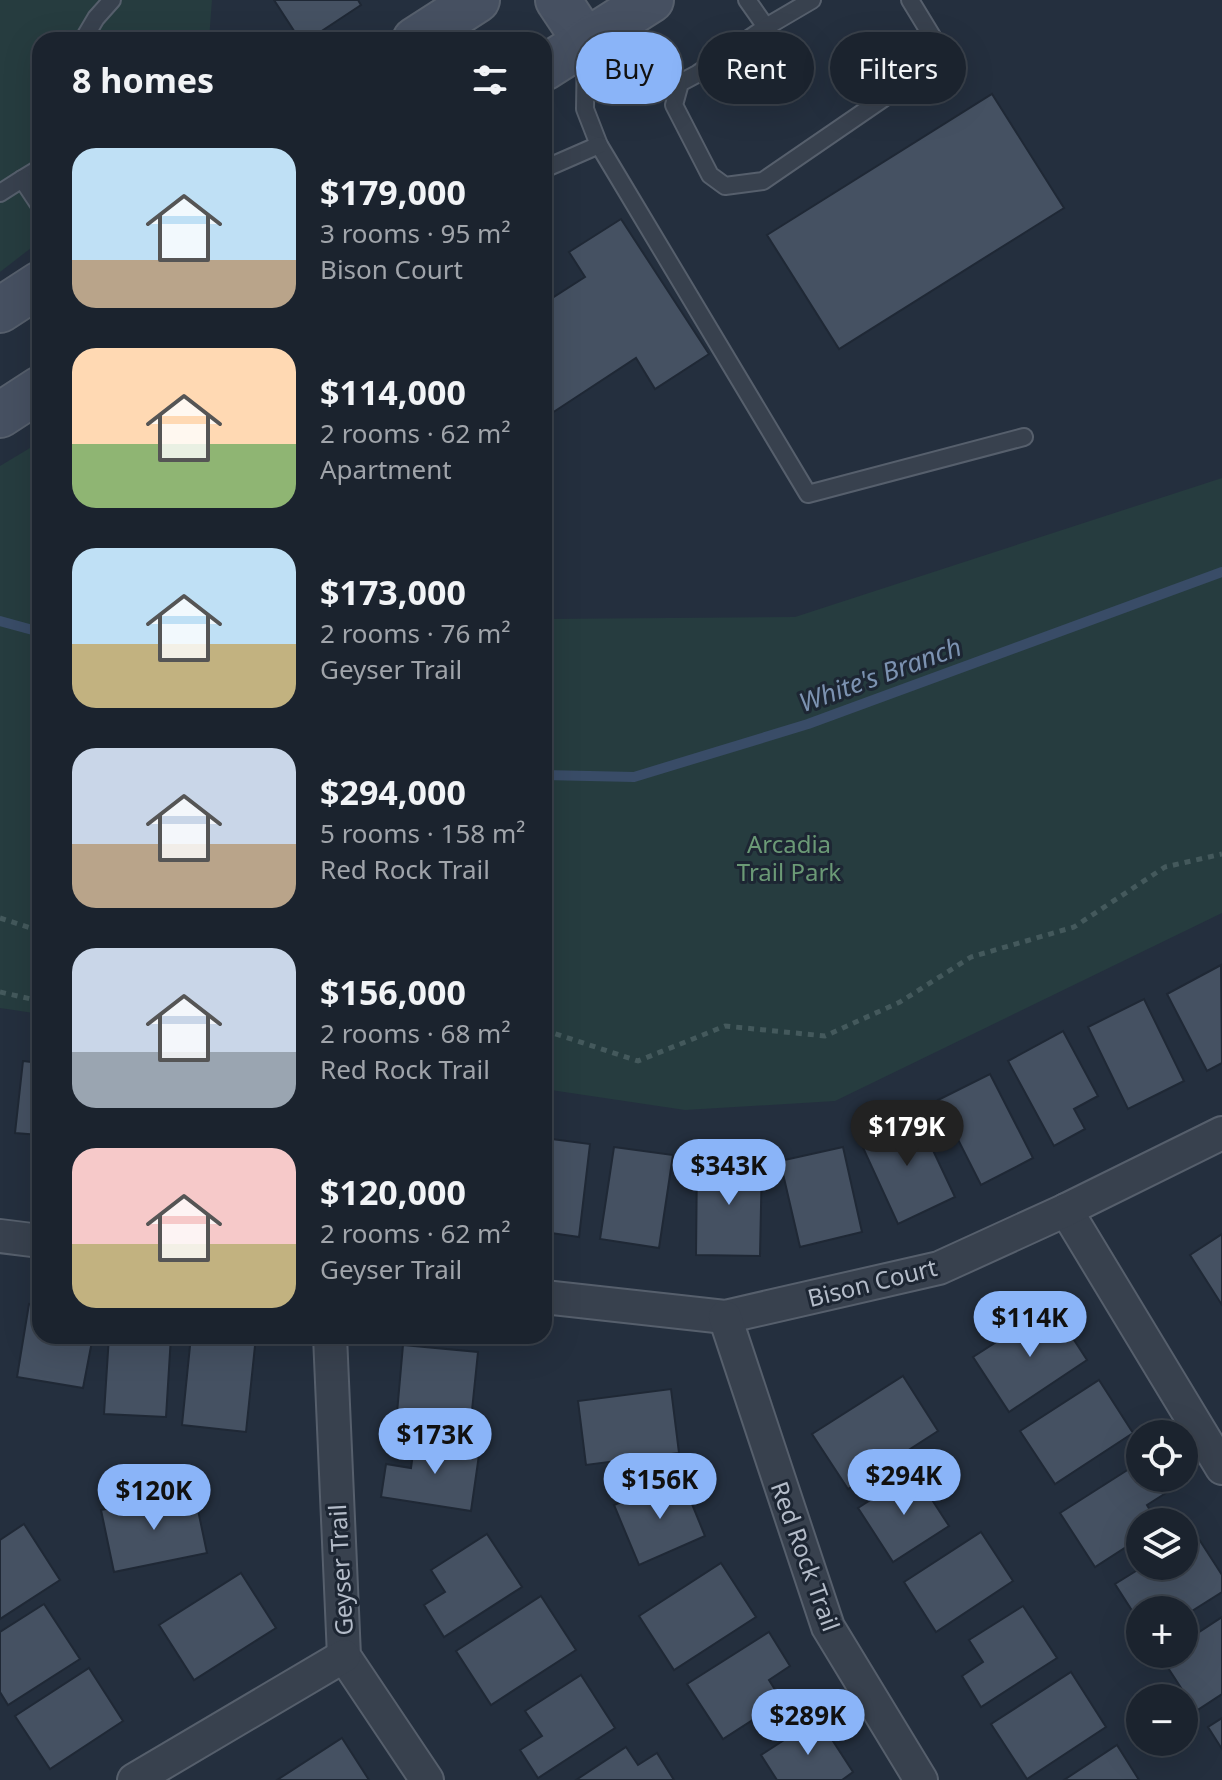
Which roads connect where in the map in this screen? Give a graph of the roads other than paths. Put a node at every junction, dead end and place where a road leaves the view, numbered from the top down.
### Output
1 (112, 0) edge
2 (477, 0) edge
3 (558, 0) edge
4 (651, 0) edge
5 (747, 0) edge
6 (812, 0) edge
7 (910, 0) edge
8 (766, 27) junction
9 (88, 32) edge
10 (427, 32) edge
11 (579, 32) edge
12 (601, 32) edge
13 (576, 48) edge
14 (552, 63) edge
15 (585, 104) edge
16 (599, 145) junction
17 (552, 166) edge
18 (32, 173) edge
19 (22, 179) junction
20 (0, 193) edge
21 (32, 194) edge
22 (32, 289) edge
23 (0, 310) edge
24 (32, 394) edge
25 (0, 415) edge
26 (1024, 437) dead end
27 (1222, 1133) edge
28 (1066, 1210) junction
29 (0, 1236) edge
30 (32, 1240) edge
31 (552, 1298) edge
32 (725, 1317) junction
33 (330, 1344) edge
34 (1222, 1468) edge
35 (344, 1656) junction
36 (134, 1780) edge
37 (427, 1780) edge
38 (921, 1780) edge

1 - 9 lane
2 - 10 main road
3 - 11 main road
4 - 12 main road
5 - 8 lane
6 - 8 lane
7 - 8 lane
13 - 14 main road
15 - 16 lane
16 - 17 lane
16 - 26 lane
18 - 19 lane
19 - 20 lane
19 - 21 lane
22 - 23 main road
24 - 25 main road
27 - 28 street, Bison Court
28 - 32 street, Bison Court
28 - 34 street
29 - 30 street
31 - 32 street, Bison Court
32 - 38 street, Red Rock Trail
33 - 35 street, Geyser Trail
35 - 36 street
35 - 37 street, Geyser Trail

